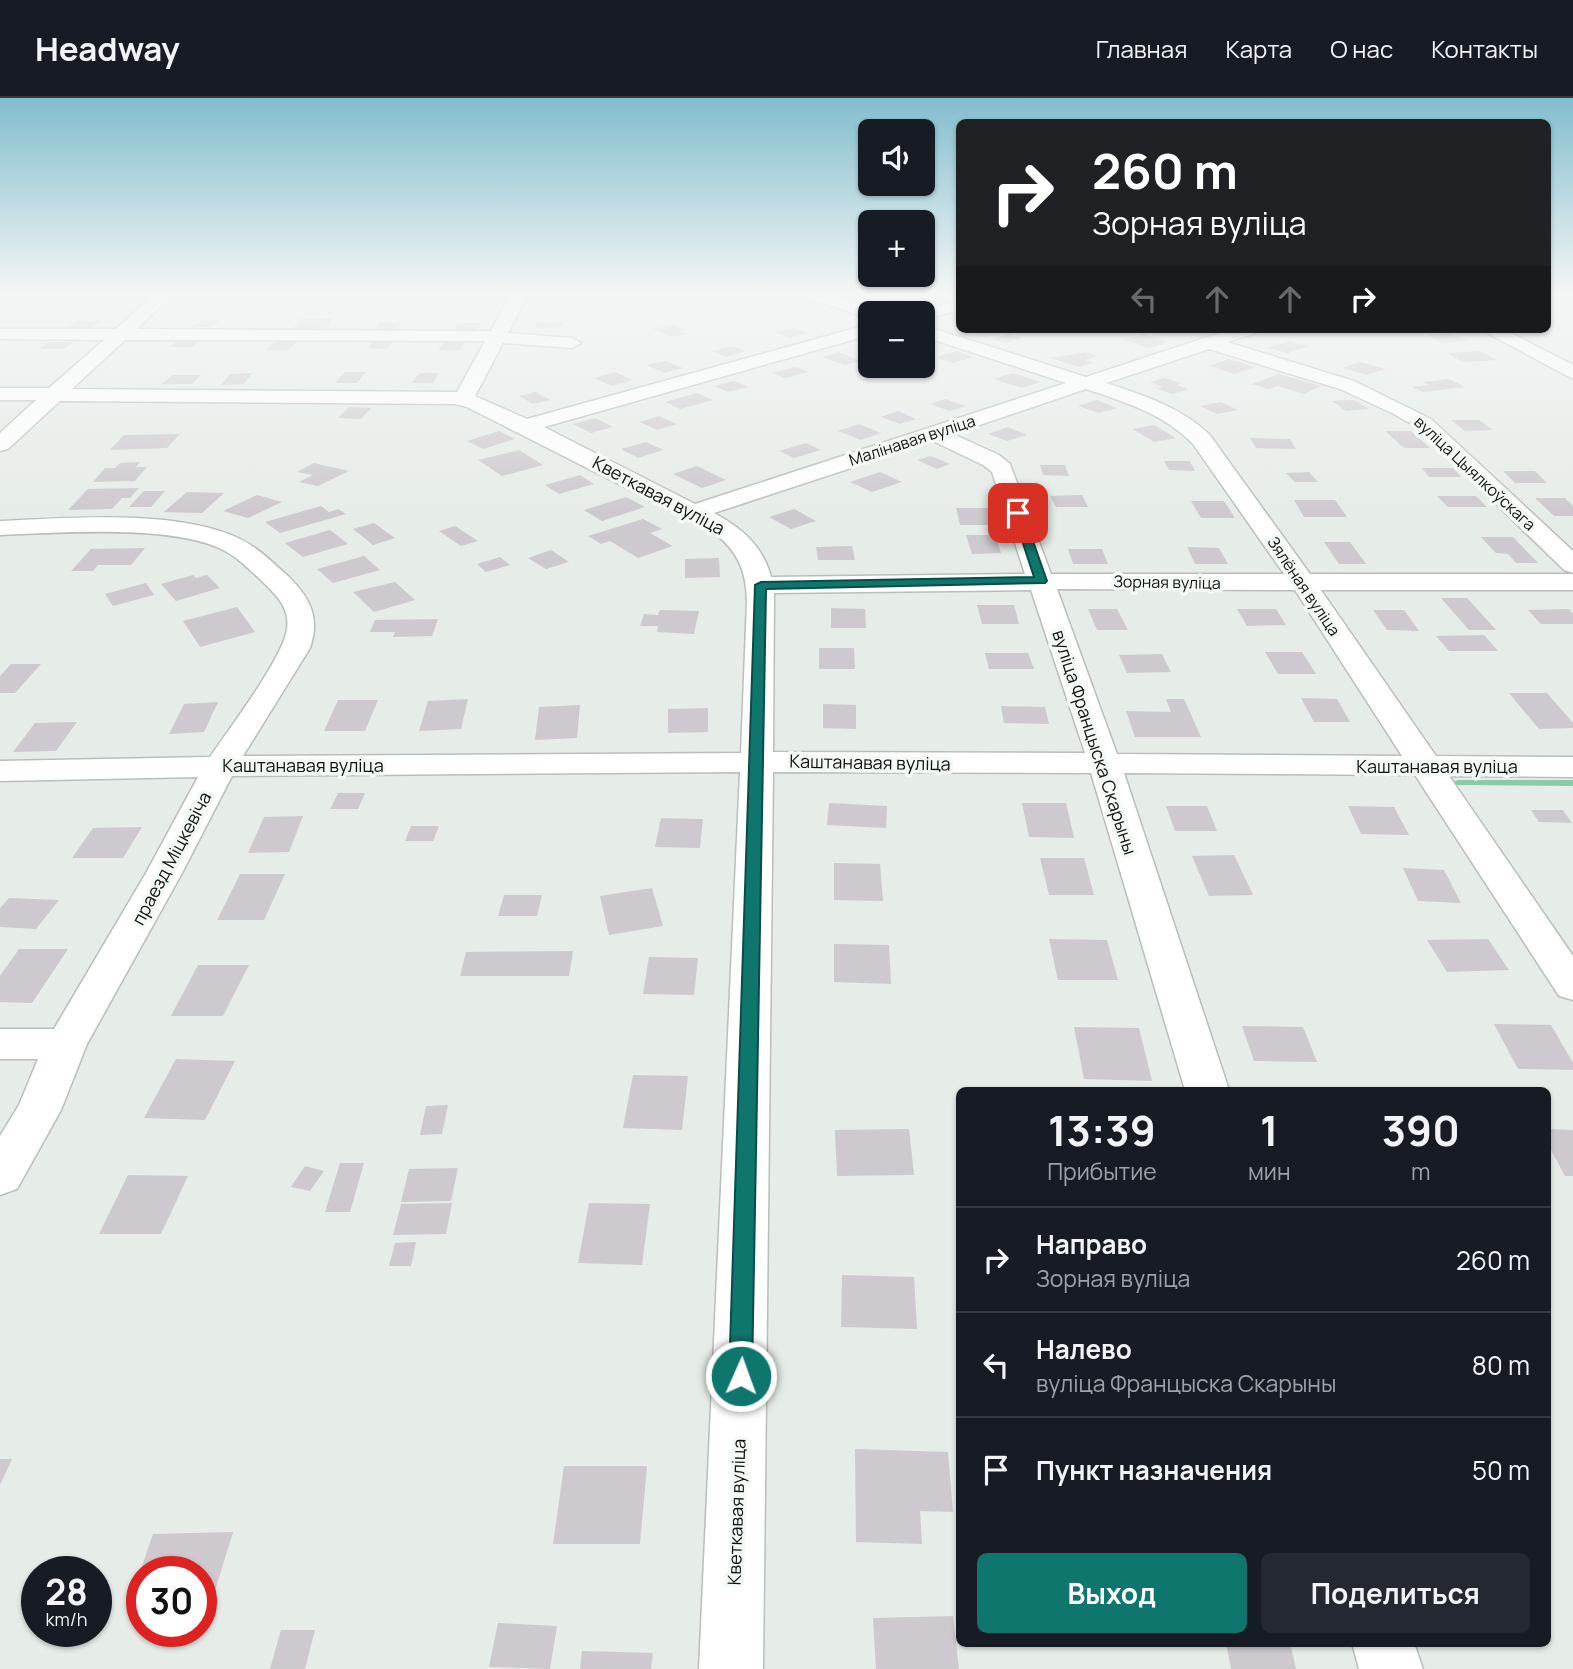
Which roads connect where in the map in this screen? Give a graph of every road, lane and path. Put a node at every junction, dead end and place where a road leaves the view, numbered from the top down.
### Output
1 (86, 367) edge
2 (479, 367) edge
3 (733, 367) edge
4 (1042, 367) edge
5 (1135, 367) edge
6 (1292, 367) edge
7 (1089, 382) junction
8 (0, 394) edge
9 (58, 394) junction
10 (463, 399) junction
11 (524, 426) junction
12 (934, 433) junction
13 (0, 444) edge
14 (694, 512) junction
15 (0, 527) edge
16 (1573, 565) edge
17 (1041, 581) junction
18 (1573, 582) edge
19 (1304, 584) junction
20 (761, 585) junction
21 (758, 761) junction
22 (221, 765) junction
23 (1105, 765) junction
24 (1423, 766) junction
25 (1573, 767) edge
26 (0, 771) edge
27 (1573, 986) edge
28 (0, 1044) edge
29 (66, 1044) junction
30 (1205, 1087) edge
31 (0, 1176) edge
32 (1384, 1647) edge
33 (731, 1669) edge
34 (1391, 1669) edge

1 - 9 street
2 - 10 street
3 - 11 street
4 - 7 street, Зялёная вуліца
5 - 7 street, Малінавая вуліца
6 - 16 street, вуліца Цыялкоўскага
7 - 12 street, Малінавая вуліца
7 - 19 street, Зялёная вуліца
8 - 9 street, Кветкавая вуліца
9 - 10 street, Кветкавая вуліца
9 - 13 street
10 - 11 street, Кветкавая вуліца
11 - 14 street, Кветкавая вуліца
12 - 14 street, Малінавая вуліца
12 - 17 street, вуліца Францыска Скарыны
14 - 20 street, Кветкавая вуліца
15 - 22 street, праезд Міцкевіча
17 - 19 street, Зорная вуліца
17 - 20 street, Зорная вуліца
17 - 23 street, вуліца Францыска Скарыны
18 - 19 street, Зорная вуліца
19 - 24 street, Зялёная вуліца
20 - 21 street, Кветкавая вуліца
21 - 22 street, Каштанавая вуліца
21 - 23 street, Каштанавая вуліца
21 - 33 street, Кветкавая вуліца
22 - 26 street, Каштанавая вуліца
22 - 29 street, праезд Міцкевіча
23 - 24 street, Каштанавая вуліца
23 - 30 street, вуліца Францыска Скарыны
24 - 25 street, Каштанавая вуліца
24 - 27 street, Зялёная вуліца
28 - 29 street
29 - 31 street, праезд Міцкевіча
32 - 34 street

